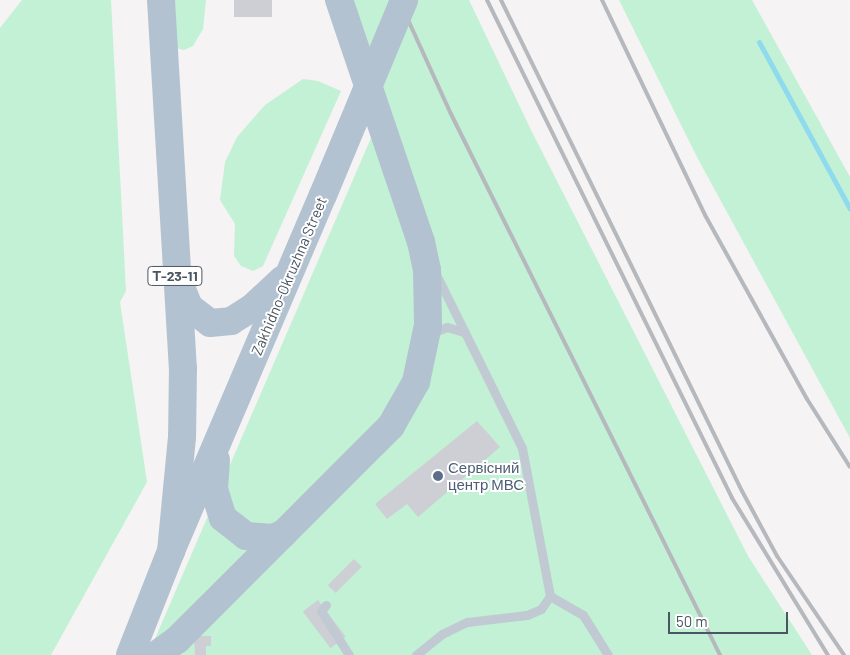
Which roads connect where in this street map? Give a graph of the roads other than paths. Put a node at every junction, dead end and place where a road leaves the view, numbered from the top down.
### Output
1 (161, 0) edge
2 (339, 0) edge
3 (404, 0) edge
4 (421, 242) junction
5 (174, 254) junction
6 (288, 274) junction
7 (463, 332) junction
8 (425, 343) junction
9 (222, 433) junction
10 (284, 533) junction
11 (171, 551) junction
12 (550, 596) junction
13 (326, 606) dead end
14 (565, 607) junction
15 (541, 609) junction
16 (141, 654) edge
17 (349, 655) edge
18 (416, 655) edge
19 (608, 655) edge

1 - 5 main road, Т-23-11
2 - 4 main road, Т-23-11
3 - 6 main road, Zakhidno-Okruzhna Street, bridge
4 - 7 lane
4 - 8 main road, Т-23-11
5 - 6 main road
5 - 11 main road, Т-23-11
6 - 9 main road, Zakhidno-Okruzhna Street
7 - 8 lane
7 - 12 lane
8 - 10 main road, Т-23-11
9 - 10 main road
9 - 11 main road, Zakhidno-Okruzhna Street
10 - 16 main road, Т-23-11
11 - 16 main road, Т-23-11
12 - 14 lane
12 - 15 lane
13 - 17 lane
14 - 15 lane
14 - 19 lane
15 - 18 lane

